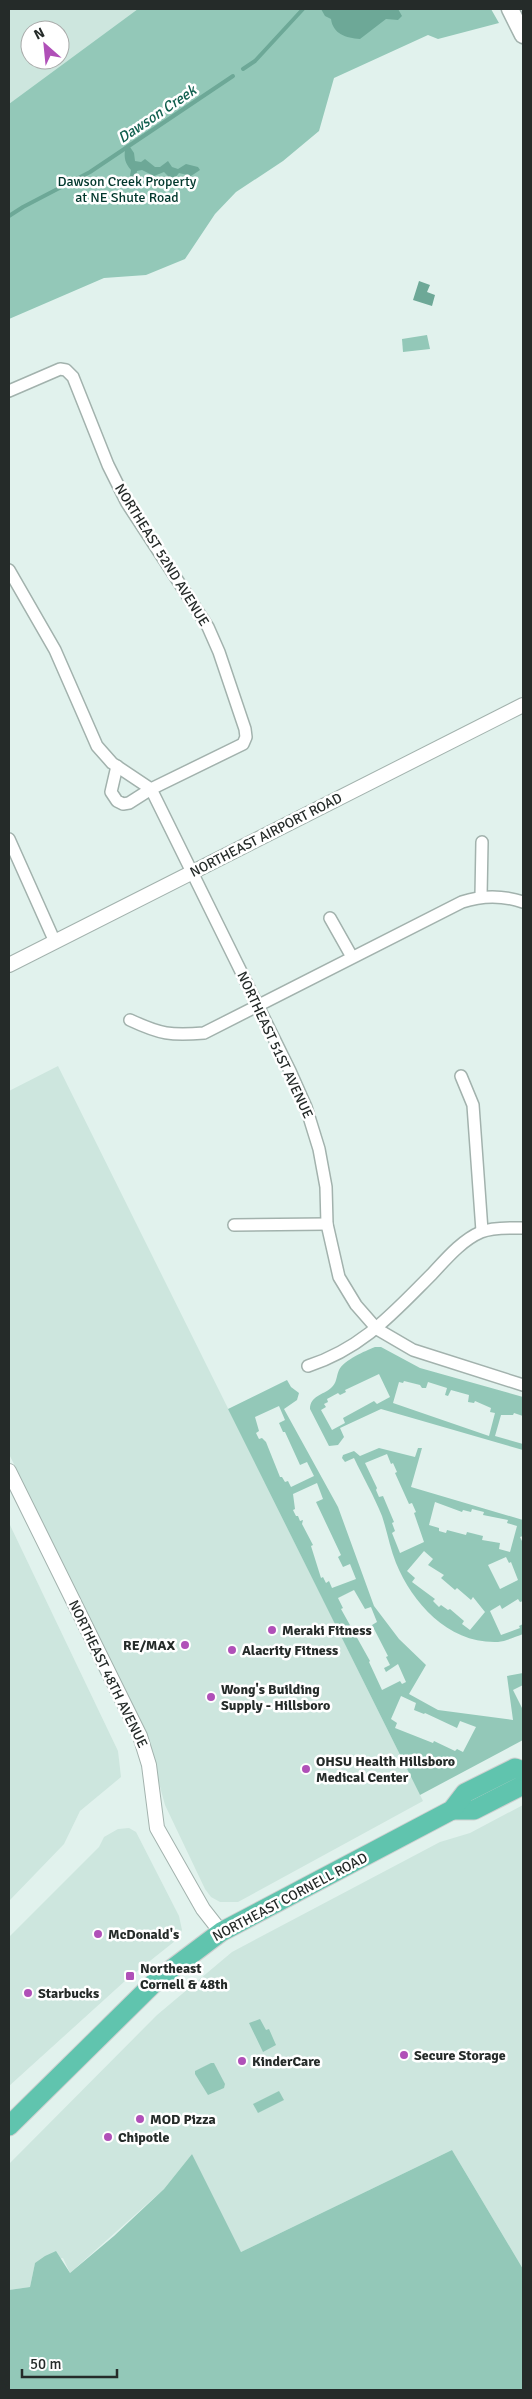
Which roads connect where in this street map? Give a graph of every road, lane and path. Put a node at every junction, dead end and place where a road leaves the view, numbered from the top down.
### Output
1 (510, 9) edge
2 (523, 35) edge
3 (9, 392) edge
4 (9, 570) edge
5 (523, 705) edge
6 (117, 766) junction
7 (151, 789) junction
8 (9, 839) edge
9 (482, 842) dead end
10 (192, 872) junction
11 (482, 896) junction
12 (523, 902) edge
13 (330, 918) dead end
14 (55, 942) junction
15 (352, 957) junction
16 (9, 965) edge
17 (258, 1005) junction
18 (130, 1020) dead end
19 (461, 1076) dead end
20 (327, 1224) junction
21 (234, 1225) dead end
22 (523, 1228) edge
23 (482, 1232) junction
24 (377, 1329) junction
25 (308, 1366) dead end
26 (523, 1385) edge
27 (9, 1471) edge
28 (523, 1771) edge
29 (523, 1785) edge
30 (452, 1810) junction
31 (221, 1932) junction
32 (9, 2126) edge

1 - 2 main road
3 - 7 street, NORTHEAST 52ND AVENUE
4 - 6 street, NORTHEAST 51ST AVENUE
5 - 10 street, NORTHEAST AIRPORT ROAD
6 - 7 street, NORTHEAST 51ST AVENUE
6 - 7 street
7 - 10 street, NORTHEAST 51ST AVENUE
8 - 14 street
9 - 11 street
10 - 14 street, NORTHEAST AIRPORT ROAD
10 - 17 street, NORTHEAST 51ST AVENUE
11 - 12 street
11 - 15 street
13 - 15 street
14 - 16 street, NORTHEAST AIRPORT ROAD
15 - 17 street
17 - 18 street
17 - 20 street, NORTHEAST 51ST AVENUE
19 - 23 street
20 - 21 street
20 - 24 street, NORTHEAST 51ST AVENUE
22 - 23 street
23 - 24 street
24 - 25 street
24 - 26 street, NORTHEAST 51ST AVENUE
27 - 31 street, NORTHEAST 48TH AVENUE
28 - 30 highway, NORTHEAST CORNELL ROAD
29 - 30 highway, NORTHEAST CORNELL ROAD
30 - 31 highway, NORTHEAST CORNELL ROAD
31 - 32 highway, NORTHEAST CORNELL ROAD

